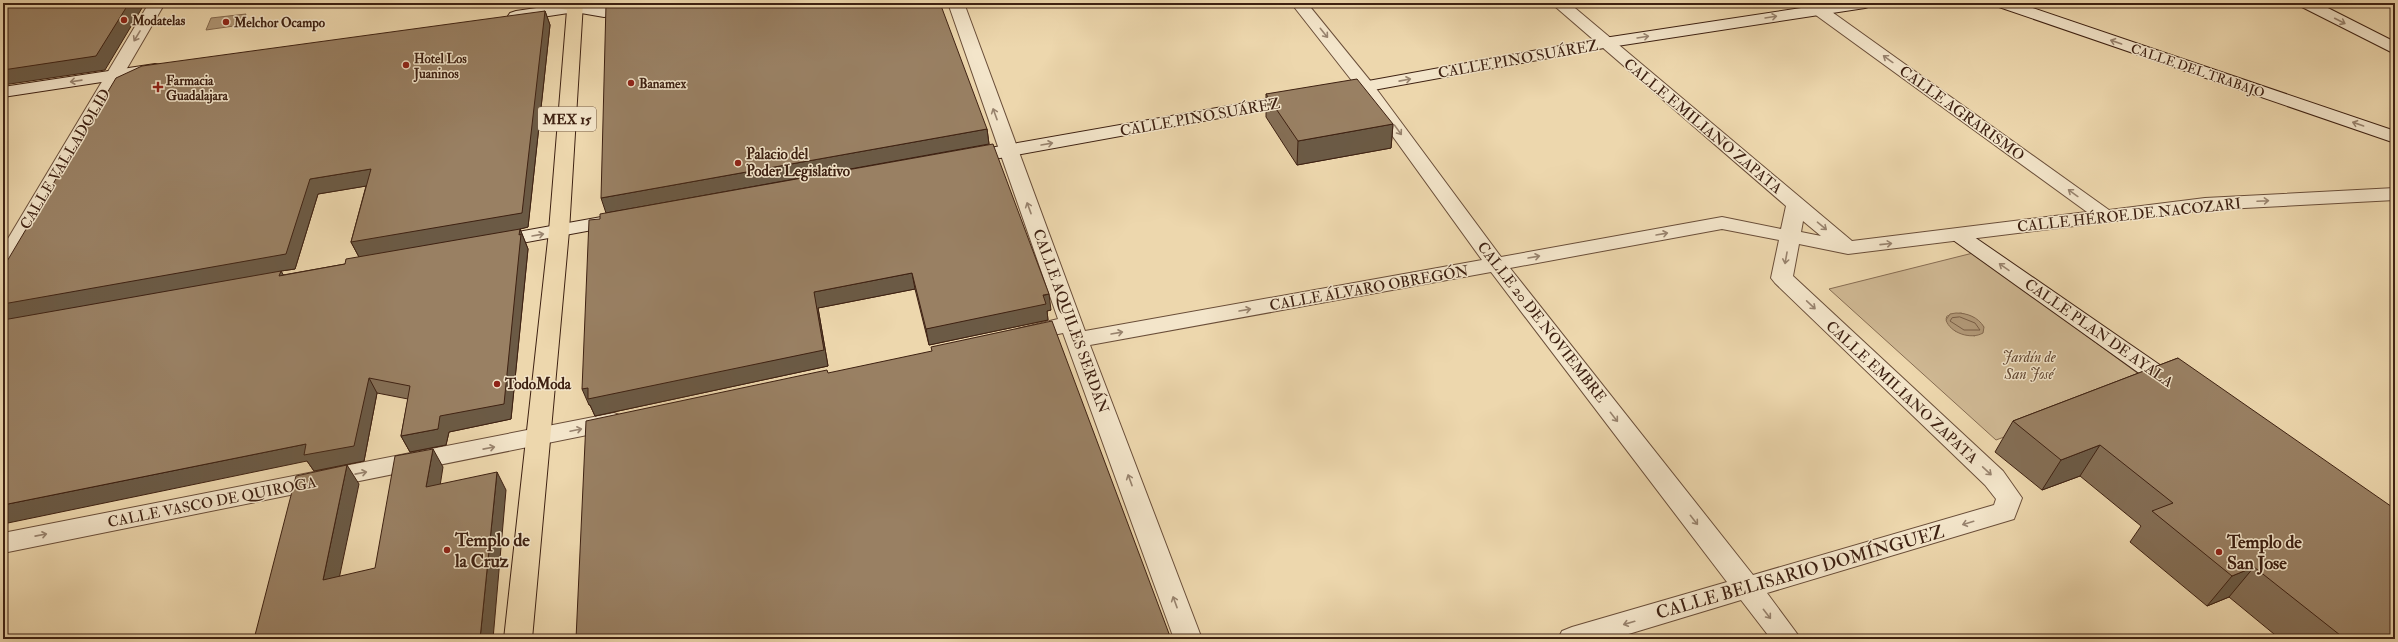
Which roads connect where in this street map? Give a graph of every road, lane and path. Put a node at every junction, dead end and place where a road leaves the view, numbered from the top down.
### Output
1 (157, 3) edge
2 (555, 3) edge
3 (669, 3) edge
4 (956, 3) edge
5 (1300, 3) edge
6 (1558, 3) edge
7 (1865, 3) edge
8 (2002, 3) edge
9 (2306, 3) edge
10 (575, 5) edge
11 (1819, 10) junction
12 (498, 18) edge
13 (1604, 43) junction
14 (2395, 49) edge
15 (167, 68) edge
16 (114, 75) junction
17 (1366, 87) junction
18 (3, 92) edge
19 (2395, 137) edge
20 (1008, 151) junction
21 (946, 162) edge
22 (2395, 194) edge
23 (1796, 204) junction
24 (2105, 216) junction
25 (636, 217) edge
26 (559, 231) junction
27 (1960, 236) junction
28 (1790, 238) junction
29 (472, 246) edge
30 (1848, 248) junction
31 (3, 264) edge
32 (1496, 264) junction
33 (1075, 332) junction
34 (1002, 339) edge
35 (2194, 400) edge
36 (638, 417) edge
37 (538, 438) junction
38 (2006, 512) joint
39 (3, 543) edge
40 (1748, 589) junction
41 (518, 639) edge
42 (1188, 639) edge
43 (1572, 639) edge
44 (1787, 639) edge

1 -> 16 street, CALLE VALLADOLID
2 - 10 main road
3 - 10 street
20 -> 4 street, CALLE AQUILES SERDÁN
5 -> 17 street, CALLE 20 DE NOVIEMBRE
6 - 13 street, CALLE EMILIANO ZAPATA
7 - 11 street, CALLE PINO SUÁREZ
19 -> 8 street, CALLE DEL TRABAJO
9 -> 14 street
10 - 12 street
10 - 26 main road, MEX 15
13 -> 11 street, CALLE PINO SUÁREZ
24 -> 11 street, CALLE AGRARISMO
17 -> 13 street, CALLE PINO SUÁREZ
13 - 23 street, CALLE EMILIANO ZAPATA
15 - 16 street
16 -> 18 street
16 - 31 street, CALLE VALLADOLID
20 -> 17 street, CALLE PINO SUÁREZ
17 -> 32 street, CALLE 20 DE NOVIEMBRE
20 - 21 street, CALLE PINO SUÁREZ
33 -> 20 street, CALLE AQUILES SERDÁN
24 -> 22 street, CALLE HÉROE DE NACOZARI
23 - 28 street
23 -> 30 street, CALLE EMILIANO ZAPATA
24 - 27 street, CALLE HÉROE DE NACOZARI
25 - 26 street
29 -> 26 street
26 - 37 main road, MEX 15
30 -> 27 street, CALLE HÉROE DE NACOZARI
35 -> 27 street, CALLE PLAN DE AYALA
28 - 30 street, CALLE ÁLVARO OBREGÓN
32 -> 28 street, CALLE ÁLVARO OBREGÓN
28 -> 38 street, CALLE EMILIANO ZAPATA
33 -> 32 street, CALLE ÁLVARO OBREGÓN
32 -> 40 street, CALLE 20 DE NOVIEMBRE
33 - 34 street, CALLE ÁLVARO OBREGÓN
42 -> 33 street, CALLE AQUILES SERDÁN
37 -> 36 street
39 -> 37 street, CALLE VASCO DE QUIROGA
37 - 41 main road, MEX 15
38 -> 40 street, CALLE BELISARIO DOMÍNGUEZ
40 -> 43 street, CALLE BELISARIO DOMÍNGUEZ
40 -> 44 street, CALLE 20 DE NOVIEMBRE

